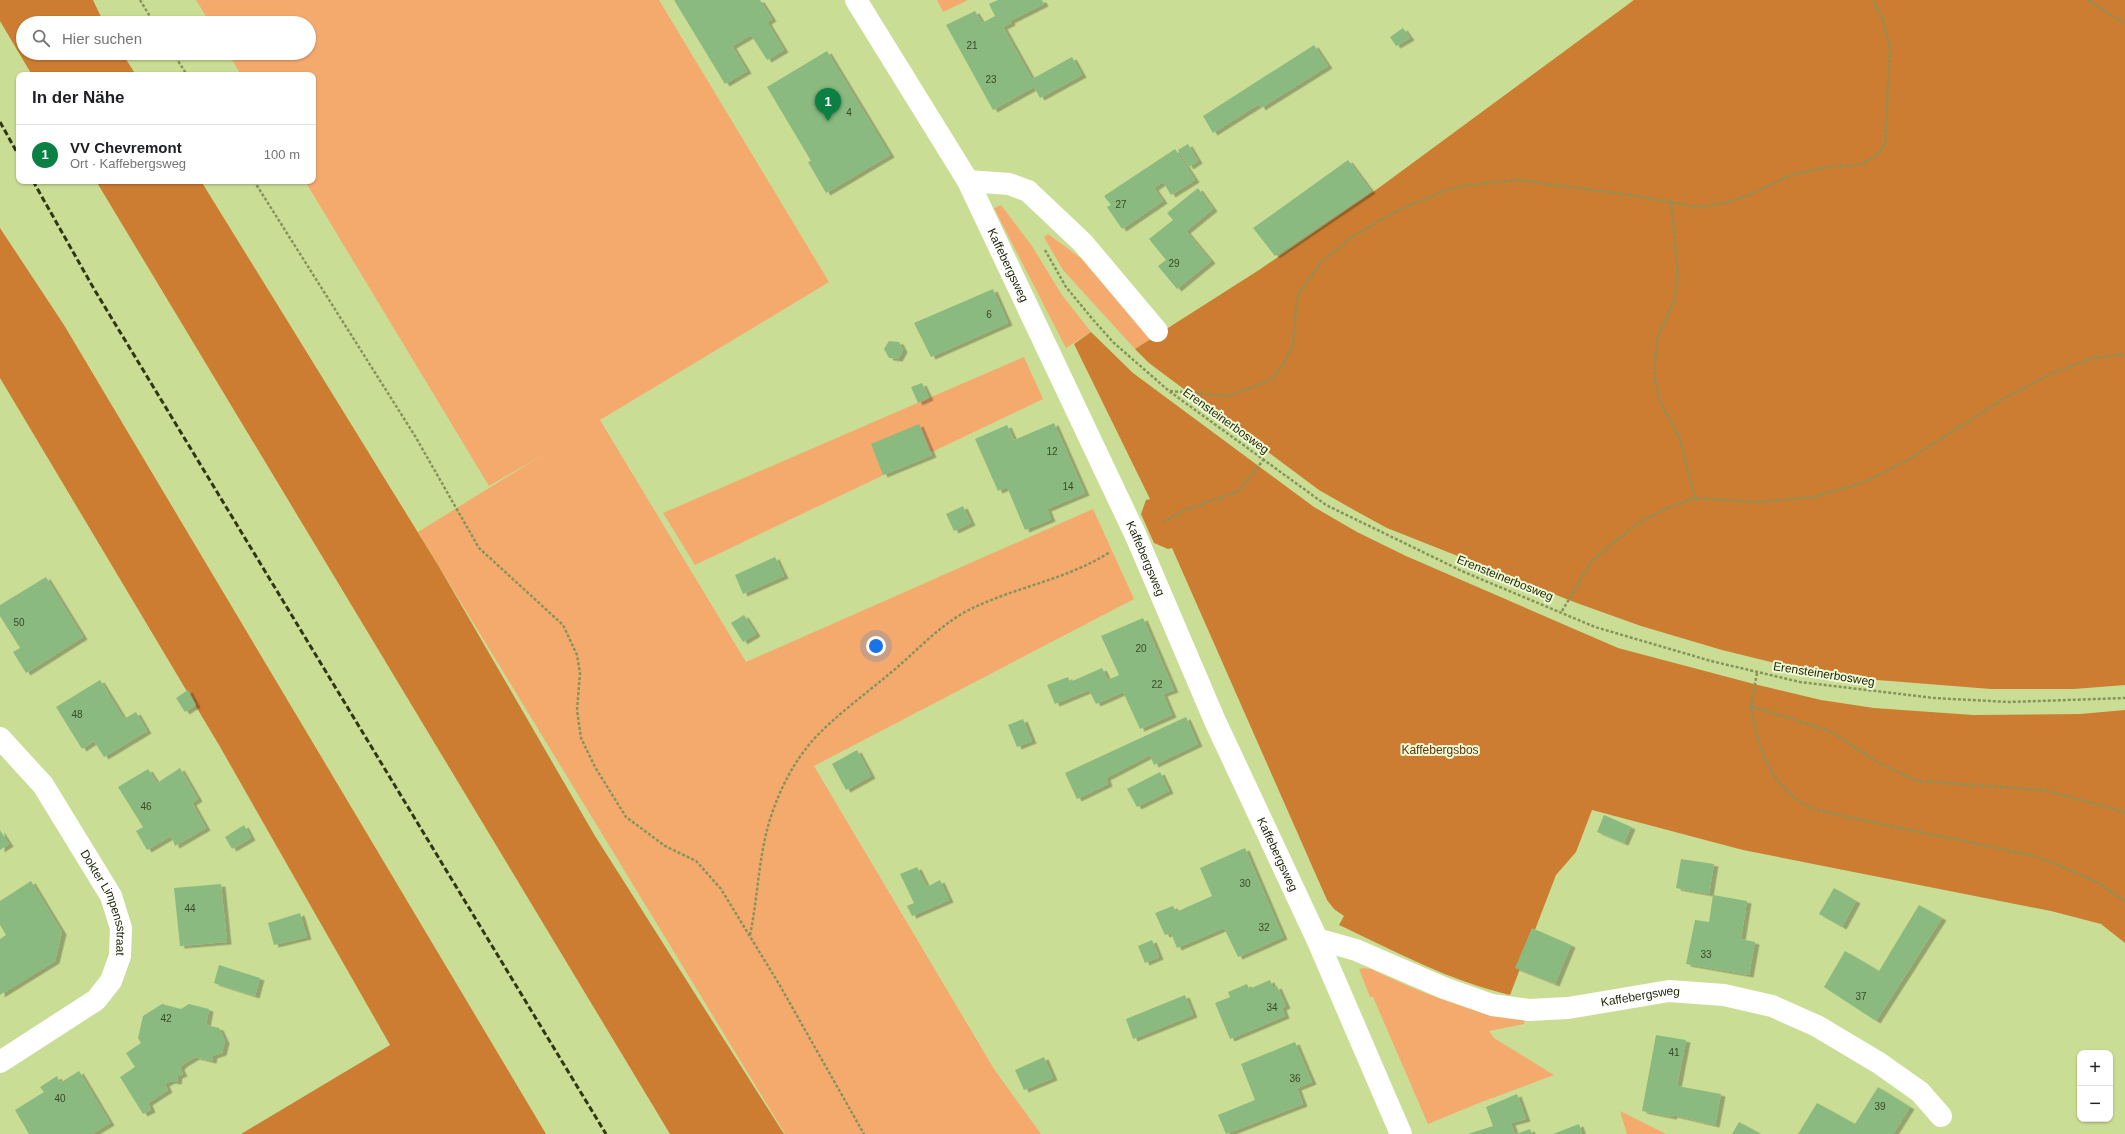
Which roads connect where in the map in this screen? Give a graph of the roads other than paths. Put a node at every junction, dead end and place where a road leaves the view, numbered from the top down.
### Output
1 (856, 0) edge
2 (968, 181) junction
3 (1157, 331) dead end
4 (0, 738) edge
5 (1317, 939) junction
6 (0, 1062) edge
7 (1941, 1116) dead end
8 (1401, 1134) edge

1 - 2 street, Kaffebergsweg
2 - 3 street
2 - 5 street, Kaffebergsweg
4 - 6 street, Dokter Limpensstraat
5 - 7 street, Kaffebergsweg
5 - 8 street, Kaffebergsweg

